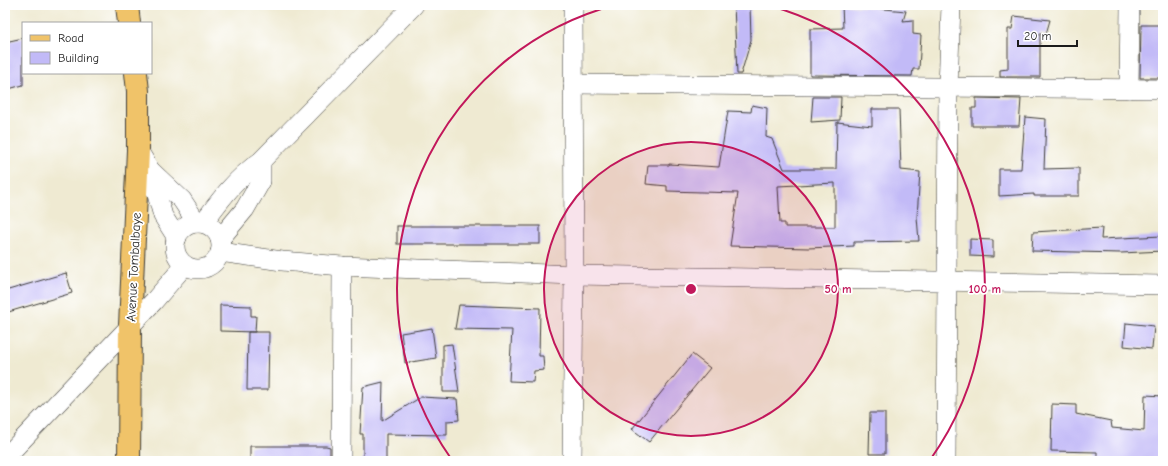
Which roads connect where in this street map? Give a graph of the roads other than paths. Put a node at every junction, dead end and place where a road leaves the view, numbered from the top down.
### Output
1 (127, 5) edge
2 (414, 5) edge
3 (573, 5) edge
4 (950, 5) edge
5 (1130, 5) edge
6 (130, 22) edge
7 (136, 74) edge
8 (573, 84) junction
9 (948, 88) junction
10 (1129, 89) junction
11 (1163, 89) edge
12 (138, 150) junction
13 (261, 162) junction
14 (150, 170) junction
15 (200, 223) junction
16 (176, 238) junction
17 (220, 246) junction
18 (185, 265) junction
19 (342, 266) junction
20 (574, 275) junction
21 (946, 281) junction
22 (1163, 285) edge
23 (130, 326) junction
24 (5, 458) edge
25 (129, 461) edge
26 (340, 461) edge
27 (572, 461) edge
28 (946, 461) edge

1 - 6 main road
2 - 13 street
3 - 8 street
4 - 9 street
5 - 10 street
7 - 12 main road, Avenue Tombalbaye
8 - 9 street
8 - 20 street
9 - 10 street
9 - 21 street
10 - 11 street
12 - 14 street
12 - 23 main road, Avenue Tombalbaye
13 - 15 street
13 - 17 street
14 - 15 street
14 - 16 street
15 - 16 street
15 - 17 street
16 - 18 street
17 - 18 street
17 - 19 street
18 - 23 street
19 - 20 street
19 - 26 street
20 - 21 street
20 - 27 street
21 - 22 street
21 - 28 street
23 - 24 street
23 - 25 main road, Avenue Tombalbaye

